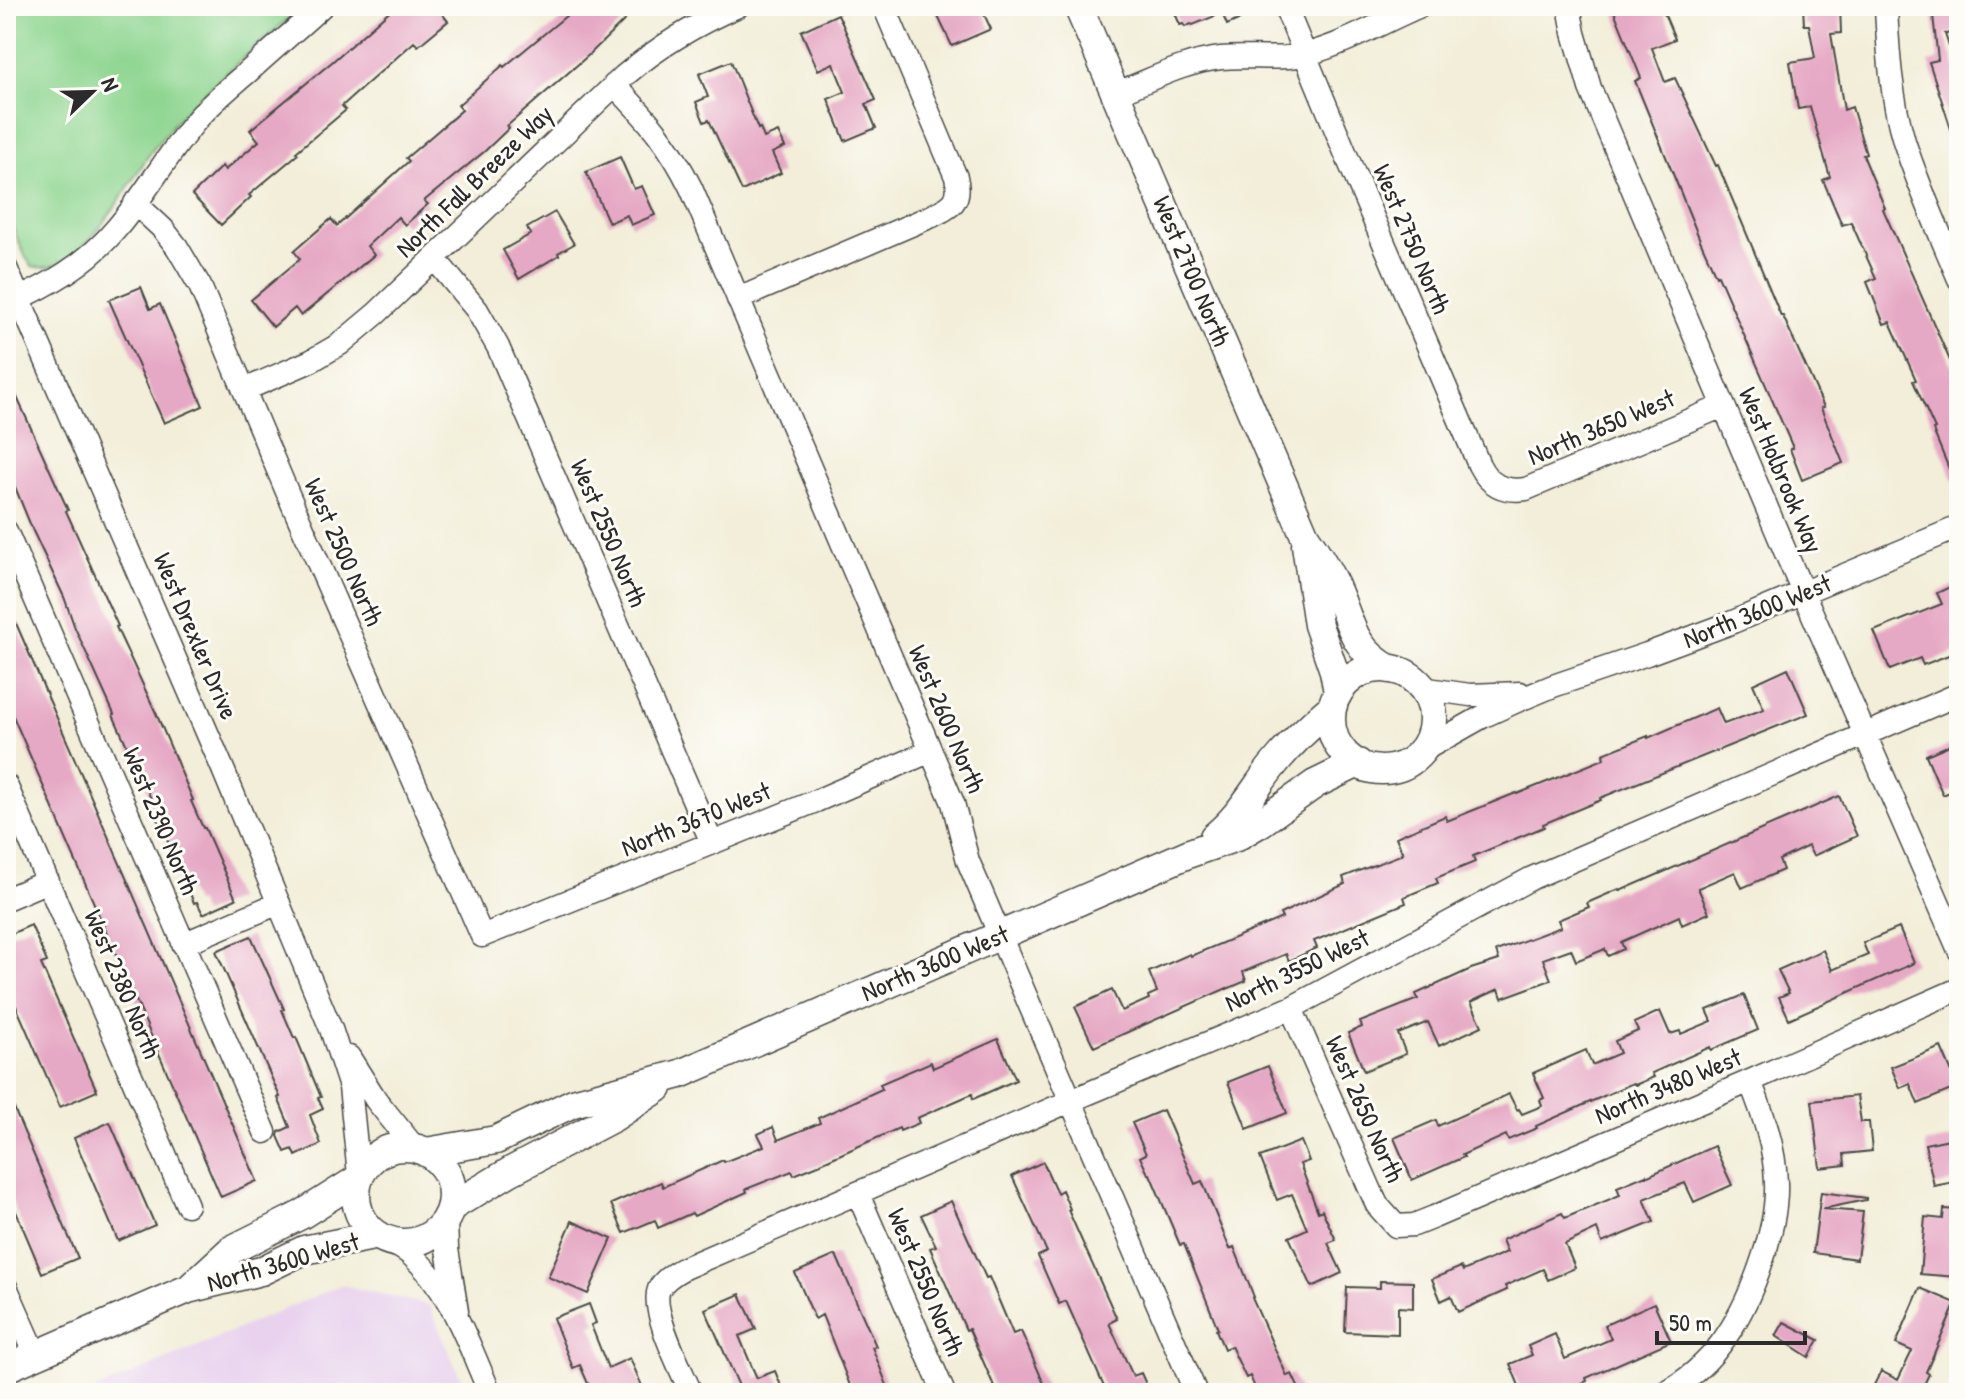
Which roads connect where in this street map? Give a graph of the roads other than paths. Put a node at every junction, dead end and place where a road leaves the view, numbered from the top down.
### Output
1 (322, 6) edge
2 (738, 6) edge
3 (884, 6) edge
4 (1078, 6) edge
5 (1285, 6) edge
6 (1420, 6) edge
7 (1569, 6) edge
8 (1886, 6) edge
9 (1305, 55) junction
10 (614, 85) junction
11 (1117, 93) junction
12 (135, 203) junction
13 (434, 258) junction
14 (6, 268) edge
15 (1959, 279) edge
16 (738, 299) junction
17 (13, 302) edge
18 (244, 390) junction
19 (1723, 406) junction
20 (1498, 487) joint
21 (1959, 527) edge
22 (6, 531) edge
23 (1305, 536) junction
24 (1804, 593) junction
25 (1389, 669) junction
26 (1553, 686) junction
27 (1421, 688) junction
28 (1959, 694) edge
29 (1335, 700) junction
30 (1865, 734) junction
31 (931, 751) junction
32 (1420, 752) junction
33 (1358, 763) junction
34 (6, 785) edge
35 (712, 843) junction
36 (1190, 853) junction
37 (48, 881) junction
38 (6, 899) edge
39 (279, 903) junction
40 (999, 935) junction
41 (482, 936) joint
42 (183, 944) junction
43 (1959, 950) edge
44 (1959, 989) edge
45 (1291, 1008) junction
46 (331, 1029) junction
47 (680, 1074) junction
48 (1750, 1081) junction
49 (1070, 1101) junction
50 (265, 1132) dead end
51 (420, 1150) junction
52 (359, 1177) junction
53 (858, 1194) junction
54 (187, 1205) dead end
55 (449, 1213) junction
56 (1396, 1226) joint
57 (384, 1238) junction
58 (6, 1287) edge
59 (188, 1289) junction
60 (459, 1324) junction
61 (36, 1355) junction
62 (6, 1368) edge
63 (490, 1393) edge
64 (691, 1393) edge
65 (944, 1393) edge
66 (1196, 1393) edge
67 (1664, 1393) edge

1 - 12 street
2 - 10 street, North Fall Breeze Way
3 - 16 street
4 - 11 street, West 2700 North
5 - 9 street, West 2750 North
6 - 9 street
7 - 19 street, West Holbrook Way
8 - 15 street
9 - 11 street
9 - 20 street, West 2750 North
10 - 13 street, North Fall Breeze Way
10 - 16 street, West 2600 North
11 - 23 street, West 2700 North
12 - 17 street
12 - 18 street, West 2500 North
13 - 18 street, North Fall Breeze Way
13 - 35 street, West 2550 North
14 - 17 street, West Drexler Drive
16 - 31 street, West 2600 North
17 - 39 street, West Drexler Drive
18 - 41 street, West 2500 North
19 - 20 street, North 3650 West
19 - 24 street, West Holbrook Way
21 - 24 street, North 3600 West
22 - 42 street, West 2390 North
23 - 25 street, West 2700 North
23 - 29 street, West 2700 North
24 - 26 street, North 3600 West
24 - 30 street, West Holbrook Way
25 - 27 street
25 - 29 street
26 - 27 street, North 3600 West
26 - 32 street, North 3600 West
27 - 32 street
28 - 30 street, North 3550 West
29 - 33 street
29 - 36 street, North 3600 West
30 - 43 street, West Holbrook Way
30 - 45 street, North 3550 West
31 - 35 street, North 3670 West
31 - 40 street, West 2600 North
32 - 33 street
33 - 36 street, North 3600 West
34 - 37 street, West 2380 North
35 - 41 street, North 3670 West
36 - 40 street, North 3600 West
37 - 38 street
37 - 54 street, West 2380 North
39 - 42 street
39 - 46 street, West Drexler Drive
40 - 47 street, North 3600 West
40 - 49 street, West 2600 North
42 - 50 street, West 2390 North
44 - 48 street, North 3480 West
45 - 49 street, North 3550 West
45 - 56 street, West 2650 North
46 - 51 street, West Drexler Drive
46 - 52 street, West Drexler Drive
47 - 51 street, North 3600 West
47 - 55 street, North 3600 West
48 - 56 street, North 3480 West
48 - 67 street
49 - 53 street, North 3550 West
49 - 66 street, West 2600 North
51 - 52 street
51 - 55 street
52 - 57 street
52 - 59 street, North 3600 West
53 - 64 street, North 3550 West
53 - 65 street, West 2550 North
55 - 57 street
55 - 60 street
57 - 59 street, North 3600 West
57 - 60 street
58 - 61 street
59 - 61 street, North 3600 West
60 - 63 street
61 - 62 street, North 3600 West

